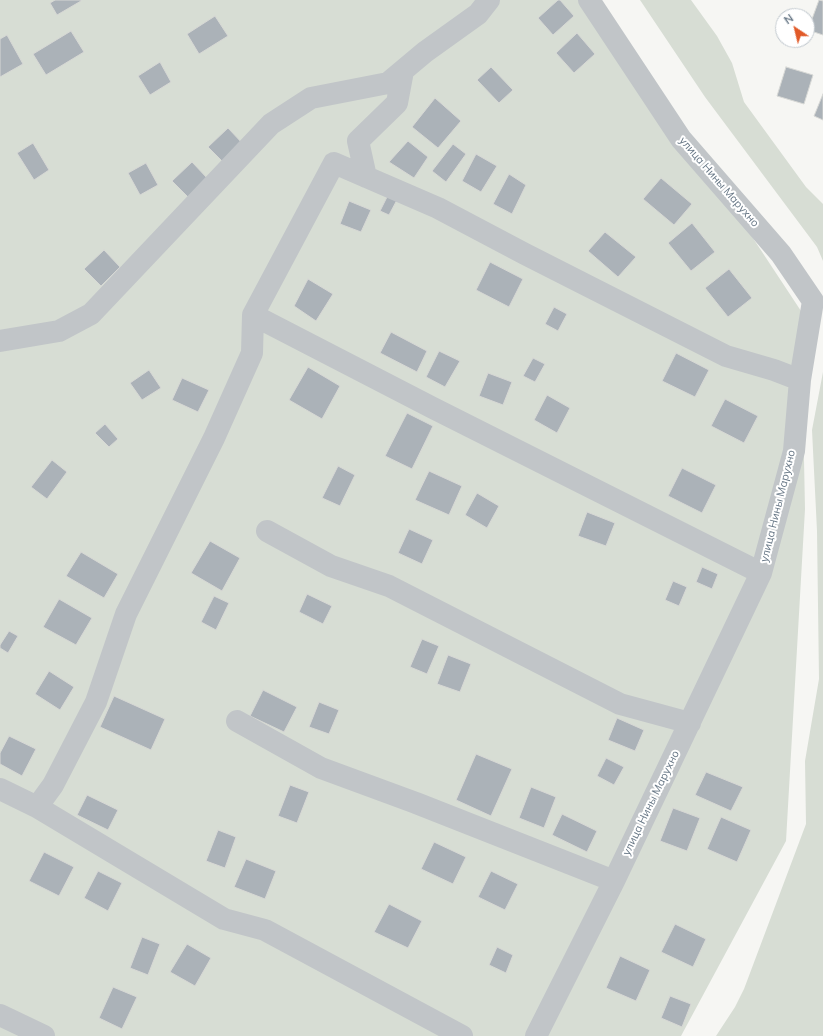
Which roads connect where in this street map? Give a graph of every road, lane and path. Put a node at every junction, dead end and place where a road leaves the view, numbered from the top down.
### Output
1 (490, 0) edge
2 (589, 0) edge
3 (402, 71) junction
4 (366, 178) junction
5 (253, 315) junction
6 (0, 341) edge
7 (800, 380) junction
8 (267, 531) dead end
9 (761, 573) junction
10 (237, 722) dead end
11 (690, 723) junction
12 (0, 789) edge
13 (37, 807) junction
14 (614, 881) junction
15 (0, 1015) edge
16 (44, 1036) edge
17 (462, 1036) edge
18 (536, 1036) edge

1 - 3 street
2 - 7 street, улица Нины Марухно
3 - 4 street
3 - 6 street
4 - 5 street
4 - 7 street
5 - 9 street
5 - 13 street
7 - 9 street, улица Нины Марухно
8 - 11 street
9 - 11 street, улица Нины Марухно
10 - 14 street
11 - 14 street, улица Нины Марухно
12 - 13 street
13 - 17 street
14 - 18 street, улица Нины Марухно
15 - 16 street

